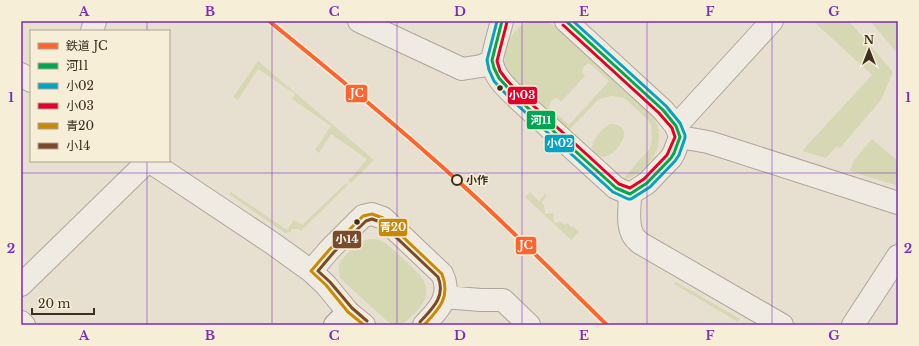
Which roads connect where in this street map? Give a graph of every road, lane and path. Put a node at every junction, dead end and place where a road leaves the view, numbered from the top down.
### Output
1 (359, 21) edge
2 (772, 21) edge
3 (503, 22) edge
4 (569, 22) edge
5 (491, 62) junction
6 (21, 74) edge
7 (30, 80) edge
8 (678, 131) junction
9 (147, 162) edge
10 (150, 162) edge
11 (630, 194) junction
12 (898, 203) edge
13 (898, 256) edge
14 (311, 271) junction
15 (21, 285) edge
16 (444, 297) junction
17 (349, 321) edge
18 (21, 322) edge
19 (24, 325) edge
20 (424, 325) edge
21 (529, 325) edge
22 (782, 325) edge
23 (853, 325) edge

1 - 5 street
2 - 8 street
3 - 5 street
4 - 8 street
5 - 11 street
6 - 7 street
8 - 11 street
8 - 12 street
9 - 15 street
10 - 14 street
11 - 22 street
13 - 23 street
14 - 16 street
14 - 17 street
16 - 20 street
16 - 21 street
18 - 19 street

